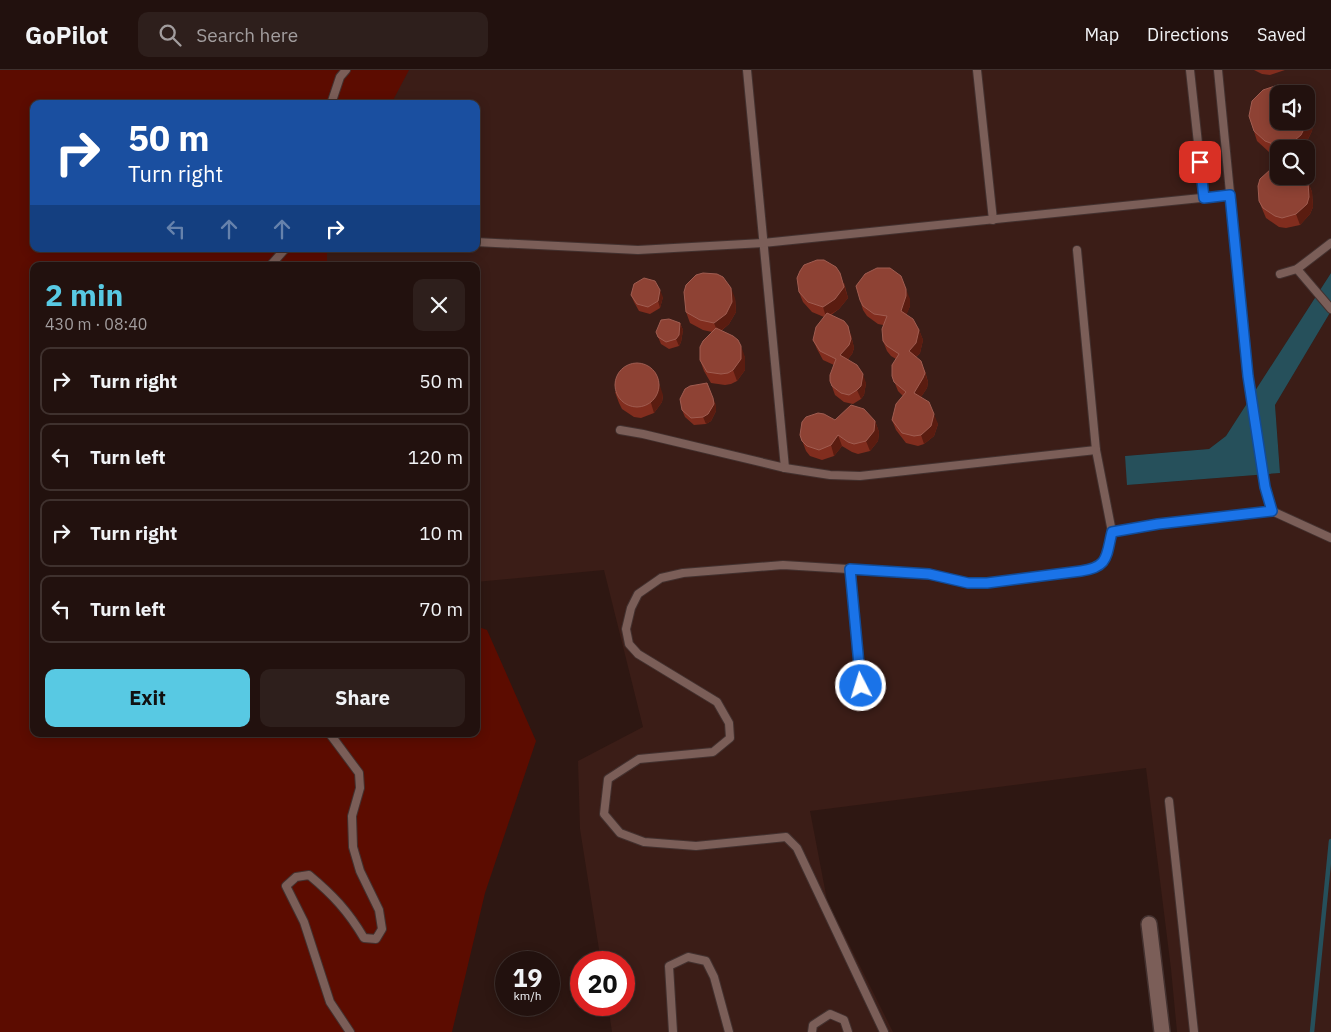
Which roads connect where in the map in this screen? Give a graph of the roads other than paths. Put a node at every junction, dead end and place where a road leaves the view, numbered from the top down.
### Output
1 (346, 70) edge
2 (747, 70) edge
3 (977, 70) edge
4 (1190, 70) edge
5 (1218, 70) edge
6 (332, 100) edge
7 (1230, 195) junction
8 (1204, 198) junction
9 (993, 220) junction
10 (480, 242) edge
11 (763, 243) junction
12 (1331, 243) edge
13 (1077, 250) dead end
14 (282, 252) edge
15 (274, 262) edge
16 (1296, 269) junction
17 (1280, 274) dead end
18 (1331, 309) edge
19 (620, 430) dead end
20 (1096, 450) junction
21 (785, 468) junction
22 (1272, 511) junction
23 (1112, 532) junction
24 (1331, 538) edge
25 (850, 569) junction
26 (861, 686) dead end
27 (332, 737) edge
28 (1169, 801) dead end
29 (1149, 924) dead end
30 (350, 1032) edge
31 (673, 1032) edge
32 (730, 1032) edge
33 (812, 1032) edge
34 (848, 1032) edge
35 (884, 1032) edge
36 (1162, 1032) edge
37 (1194, 1032) edge

1 - 6 lane
2 - 11 lane
3 - 9 lane
4 - 8 lane
5 - 7 lane
7 - 8 lane
7 - 22 lane
8 - 9 lane
9 - 11 lane
10 - 11 lane
11 - 21 lane
12 - 16 lane
13 - 20 lane
14 - 15 lane
16 - 17 lane
16 - 18 lane
19 - 21 lane
20 - 21 lane
20 - 23 lane
22 - 23 lane
22 - 24 lane
23 - 25 lane
25 - 26 lane
25 - 35 lane
27 - 30 lane
28 - 37 lane
29 - 36 street
31 - 32 lane
33 - 34 lane

